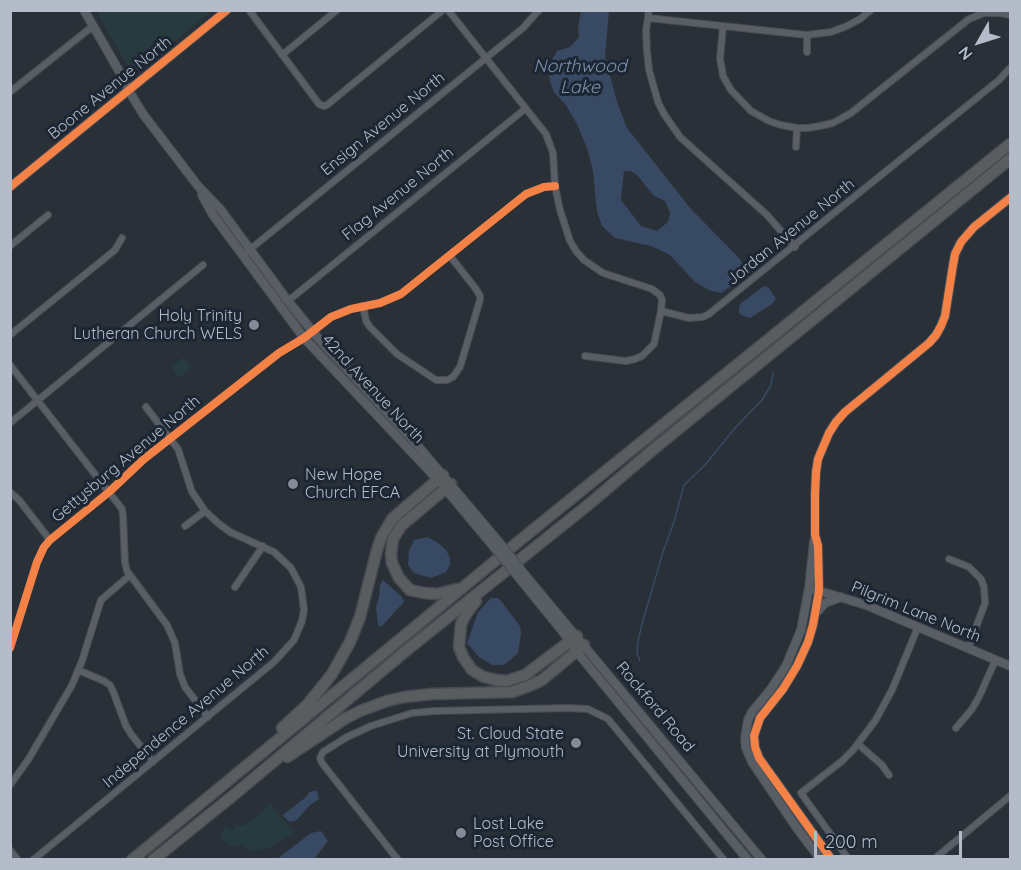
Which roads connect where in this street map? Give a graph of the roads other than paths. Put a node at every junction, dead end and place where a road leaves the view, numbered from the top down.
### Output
1 (84, 10) edge
2 (227, 10) edge
3 (249, 10) edge
4 (337, 10) edge
5 (443, 10) edge
6 (448, 10) edge
7 (539, 10) edge
8 (649, 10) edge
9 (871, 10) edge
10 (1011, 15) edge
11 (648, 18) junction
12 (93, 26) junction
13 (723, 26) junction
14 (807, 35) junction
15 (807, 52) dead end
16 (282, 54) junction
17 (485, 58) junction
18 (1011, 68) edge
19 (129, 91) junction
20 (10, 92) edge
21 (525, 109) junction
22 (797, 128) junction
23 (1008, 146) edge
24 (796, 147) dead end
25 (1011, 160) edge
26 (555, 186) junction
27 (10, 187) edge
28 (1011, 198) edge
29 (48, 215) dead end
30 (122, 238) dead end
31 (10, 246) edge
32 (795, 247) junction
33 (246, 253) junction
34 (450, 256) junction
35 (203, 265) dead end
36 (288, 301) junction
37 (363, 306) junction
38 (661, 311) junction
39 (312, 332) junction
40 (10, 335) edge
41 (304, 338) junction
42 (585, 356) dead end
43 (10, 365) edge
44 (38, 401) junction
45 (146, 407) dead end
46 (10, 423) edge
47 (170, 438) junction
48 (444, 482) junction
49 (10, 492) edge
50 (109, 492) junction
51 (206, 512) junction
52 (185, 526) dead end
53 (815, 535) junction
54 (50, 540) junction
55 (263, 546) junction
56 (950, 559) dead end
57 (129, 576) junction
58 (523, 577) joint
59 (466, 585) junction
60 (236, 587) dead end
61 (486, 588) junction
62 (809, 588) junction
63 (819, 591) junction
64 (842, 597) junction
65 (815, 614) junction
66 (918, 627) junction
67 (573, 639) junction
68 (10, 648) edge
69 (581, 649) junction
70 (968, 649) junction
71 (995, 661) junction
72 (1011, 666) edge
73 (78, 670) junction
74 (208, 717) junction
75 (956, 728) dead end
76 (858, 744) junction
77 (153, 762) junction
78 (239, 772) junction
79 (889, 775) dead end
80 (10, 784) edge
81 (235, 794) junction
82 (1011, 796) edge
83 (10, 850) edge
84 (18, 860) edge
85 (33, 860) edge
86 (132, 860) edge
87 (153, 860) edge
88 (398, 860) edge
89 (724, 860) edge
90 (748, 860) edge
91 (762, 860) edge
92 (821, 860) edge
93 (832, 860) edge
94 (849, 860) edge
95 (933, 860) edge

1 - 12 street, 42nd Avenue North
2 - 19 street, Boone Avenue North
3 - 16 street
4 - 16 street
5 - 16 street
6 - 17 street
7 - 17 street, Ensign Avenue North
8 - 11 street
9 - 14 street
10 - 22 street
11 - 13 street
11 - 32 street
12 - 19 street, 42nd Avenue North
12 - 20 street
13 - 14 street
13 - 22 street
14 - 15 street
17 - 21 street
17 - 33 street, Ensign Avenue North
18 - 32 street, Jordan Avenue North
19 - 27 street, Boone Avenue North
19 - 33 street, 42nd Avenue North
21 - 26 street
21 - 36 street, Flag Avenue North
22 - 24 street
23 - 59 highway
25 - 61 highway
26 - 34 street, Gettysburg Avenue North
26 - 38 street
28 - 53 street
29 - 31 street
30 - 40 street
32 - 38 street, Jordan Avenue North
33 - 36 street, 42nd Avenue North
33 - 41 street, 42nd Avenue North
34 - 37 street, Gettysburg Avenue North
34 - 37 street
35 - 44 street
36 - 39 street, 42nd Avenue North
37 - 39 street, Gettysburg Avenue North
38 - 42 street
39 - 41 street, Gettysburg Avenue North
39 - 48 street, 42nd Avenue North
41 - 47 street, Gettysburg Avenue North
41 - 48 street, 42nd Avenue North
43 - 44 street
44 - 46 street
44 - 50 street
45 - 47 street, Independence Avenue North
47 - 50 street, Gettysburg Avenue North
47 - 51 street, Independence Avenue North
48 - 58 street, 42nd Avenue North, bridge
48 - 59 highway
48 - 78 highway
49 - 54 street
50 - 54 street, Gettysburg Avenue North
50 - 57 street
51 - 52 street
51 - 55 street, Independence Avenue North
53 - 62 street
53 - 63 street
54 - 68 street, Gettysburg Avenue North
55 - 60 street
55 - 74 street, Independence Avenue North
56 - 70 street
57 - 73 street
57 - 74 street
58 - 67 street, Rockford Road
59 - 78 highway
61 - 67 highway
61 - 81 highway
62 - 63 street, Pilgrim Lane North
62 - 92 street
63 - 64 street, Pilgrim Lane North
63 - 65 street
64 - 65 street
64 - 66 street, Pilgrim Lane North
65 - 93 street
66 - 70 street, Pilgrim Lane North
66 - 76 street
67 - 69 street, Rockford Road
69 - 81 highway
69 - 90 street, Rockford Road
69 - 91 street, Rockford Road
70 - 71 street, Pilgrim Lane North
71 - 72 street, Pilgrim Lane North
71 - 75 street
73 - 77 street
73 - 80 street
74 - 77 street, Independence Avenue North
76 - 79 street
76 - 94 street
77 - 85 street, Independence Avenue North
78 - 86 highway
81 - 87 highway
82 - 95 street
83 - 84 street
88 - 89 street

